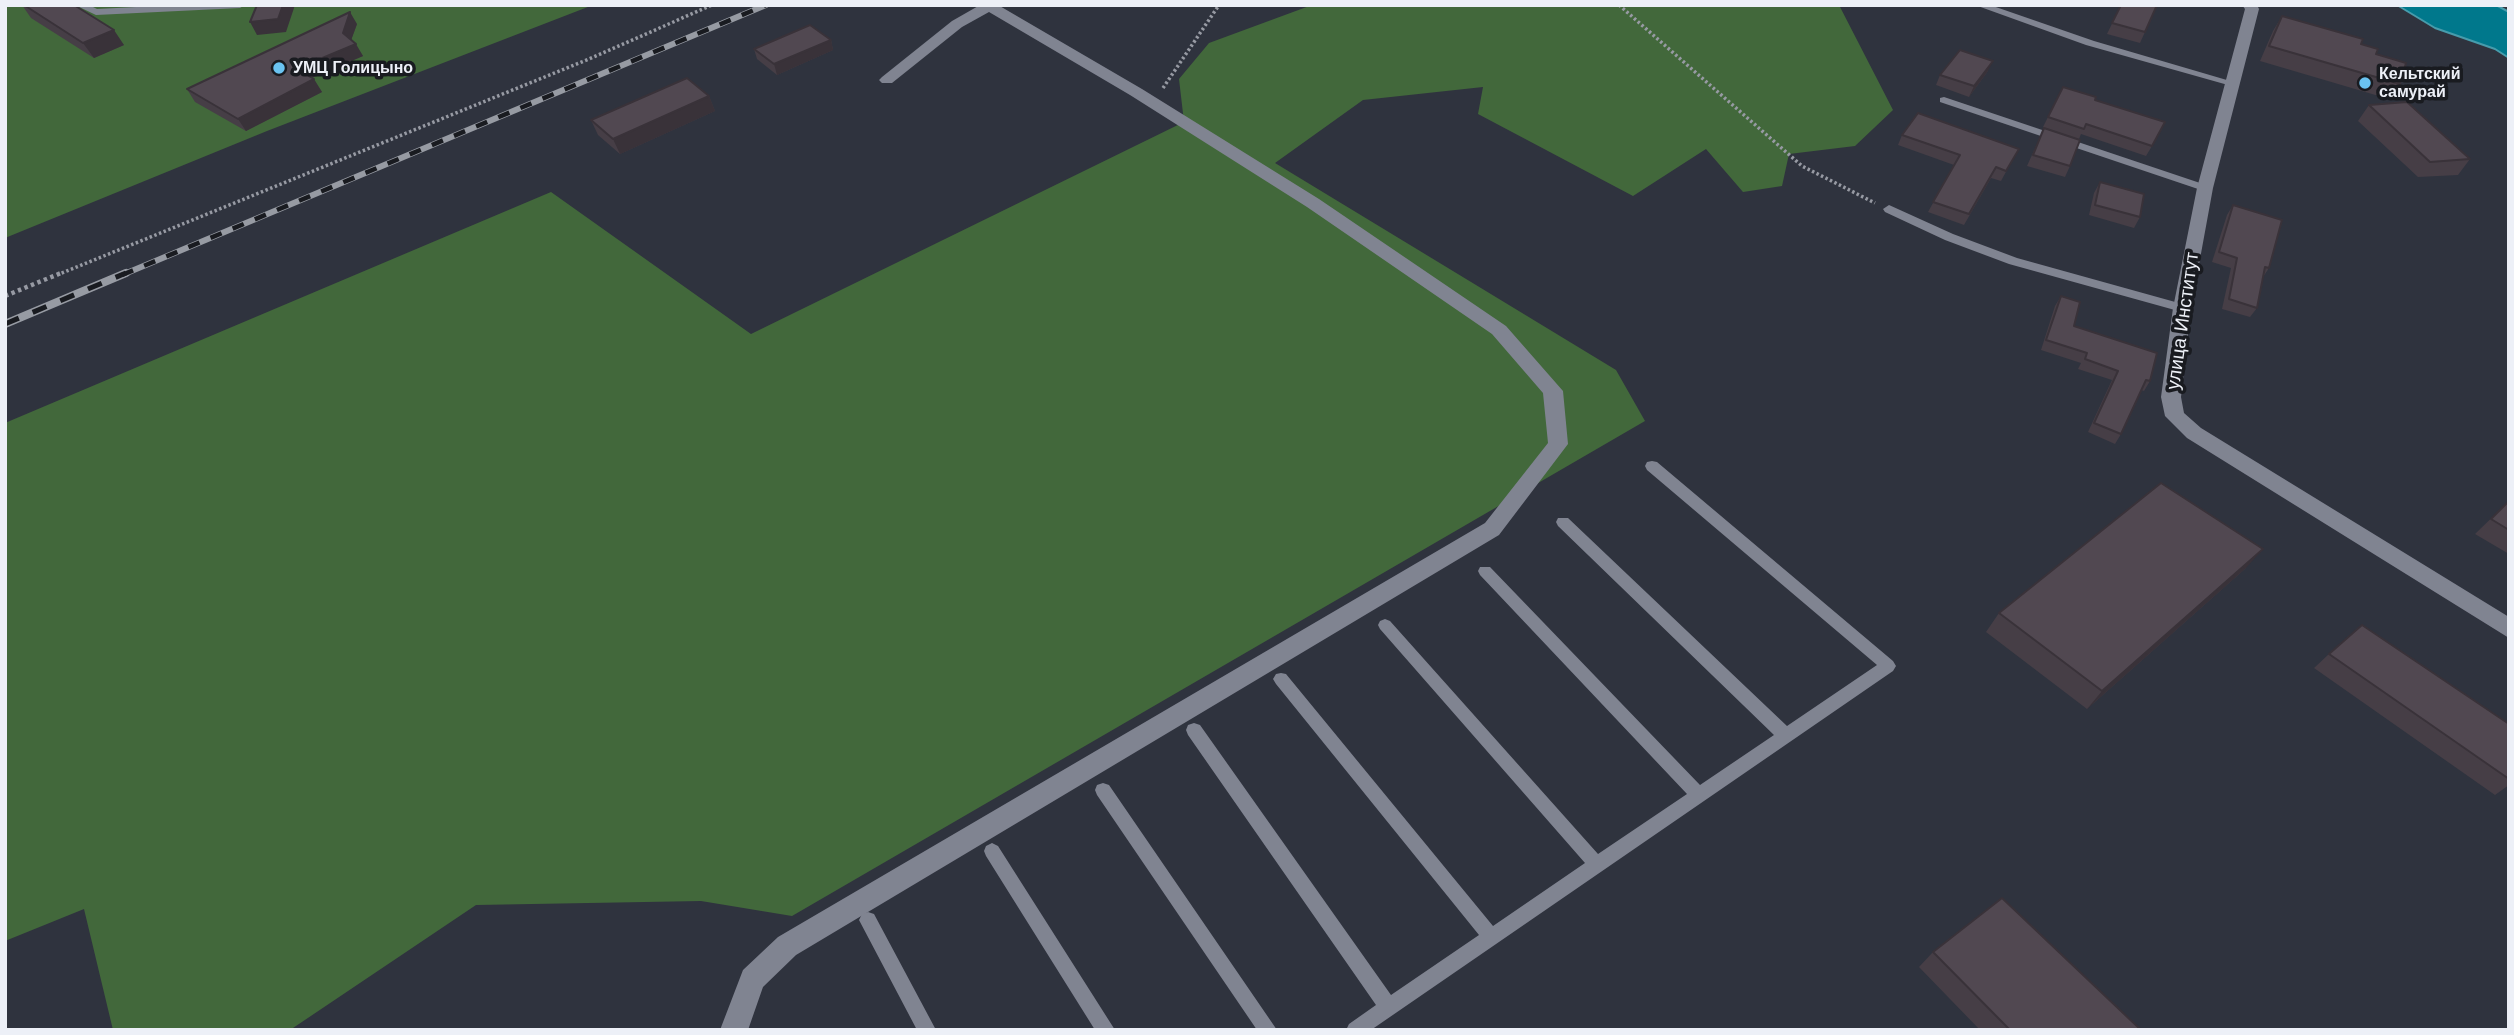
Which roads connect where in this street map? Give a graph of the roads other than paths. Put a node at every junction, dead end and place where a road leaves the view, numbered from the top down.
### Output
1 (79, 5) edge
2 (240, 5) edge
3 (1980, 5) edge
4 (2249, 5) edge
5 (887, 80) dead end
6 (2232, 83) junction
7 (1944, 100) dead end
8 (2205, 188) junction
9 (1889, 209) road end
10 (2182, 308) junction
11 (1652, 466) dead end
12 (1563, 522) dead end
13 (1485, 571) dead end
14 (1384, 625) dead end
15 (2509, 629) edge
16 (1281, 679) dead end
17 (1194, 730) dead end
18 (1786, 736) junction
19 (1103, 790) dead end
20 (1699, 795) junction
21 (992, 852) dead end
22 (1597, 864) junction
23 (868, 920) dead end
24 (1491, 937) junction
25 (1389, 1007) junction
26 (734, 1030) edge
27 (927, 1030) edge
28 (1106, 1030) edge
29 (1268, 1030) edge
30 (1355, 1030) edge

1 - 2 lane
3 - 6 lane
4 - 6 street, улица Институт
5 - 26 street
6 - 8 street, улица Институт
7 - 8 lane
8 - 10 street, улица Институт
9 - 10 lane
10 - 15 street, улица Институт
11 - 18 lane
12 - 18 lane
13 - 20 lane
14 - 22 lane
16 - 24 lane
17 - 25 lane
18 - 20 lane
19 - 29 lane
20 - 22 lane
21 - 28 lane
22 - 24 lane
23 - 27 lane
24 - 25 lane
25 - 30 lane

